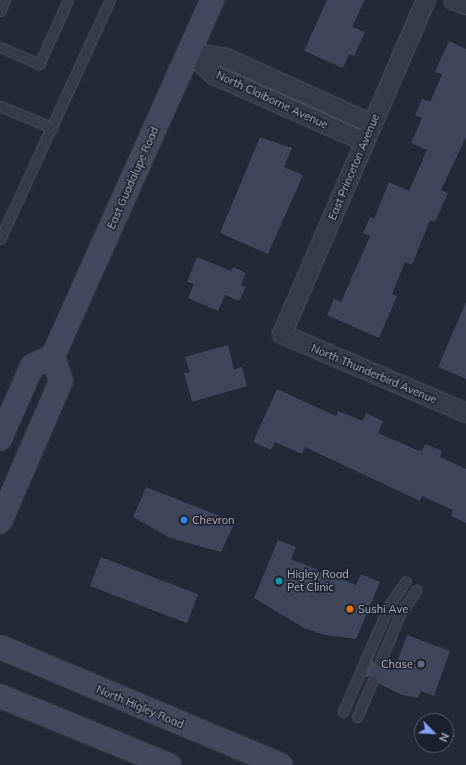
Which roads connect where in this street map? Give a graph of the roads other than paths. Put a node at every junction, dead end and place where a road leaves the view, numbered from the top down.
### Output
1 (5, 0) edge
2 (68, 0) edge
3 (110, 0) edge
4 (212, 0) edge
5 (426, 0) edge
6 (453, 0) edge
7 (466, 5) edge
8 (0, 11) edge
9 (0, 47) edge
10 (190, 52) junction
11 (0, 106) edge
12 (372, 124) junction
13 (53, 128) junction
14 (365, 142) junction
15 (0, 239) edge
16 (282, 334) joint
17 (53, 356) junction
18 (466, 413) edge
19 (0, 439) edge
20 (0, 522) edge
21 (406, 581) dead end
22 (416, 590) dead end
23 (0, 647) edge
24 (380, 662) dead end
25 (373, 680) dead end
26 (0, 696) edge
27 (343, 712) dead end
28 (357, 717) dead end
29 (169, 765) edge
30 (281, 765) edge

1 - 8 lane
2 - 9 lane
3 - 13 lane
4 - 10 main road, East Guadalupe Road
5 - 12 street, East Princeton Avenue
6 - 7 street
10 - 12 street, North Claiborne Avenue
10 - 14 street, North Claiborne Avenue
10 - 17 main road, East Guadalupe Road
11 - 13 lane
12 - 14 street, East Princeton Avenue
13 - 15 lane
14 - 16 street, East Princeton Avenue
16 - 18 street, North Thunderbird Avenue
17 - 19 main road
17 - 20 main road
21 - 27 lane
22 - 24 lane
23 - 30 main road, North Higley Road
25 - 28 lane
26 - 29 main road

